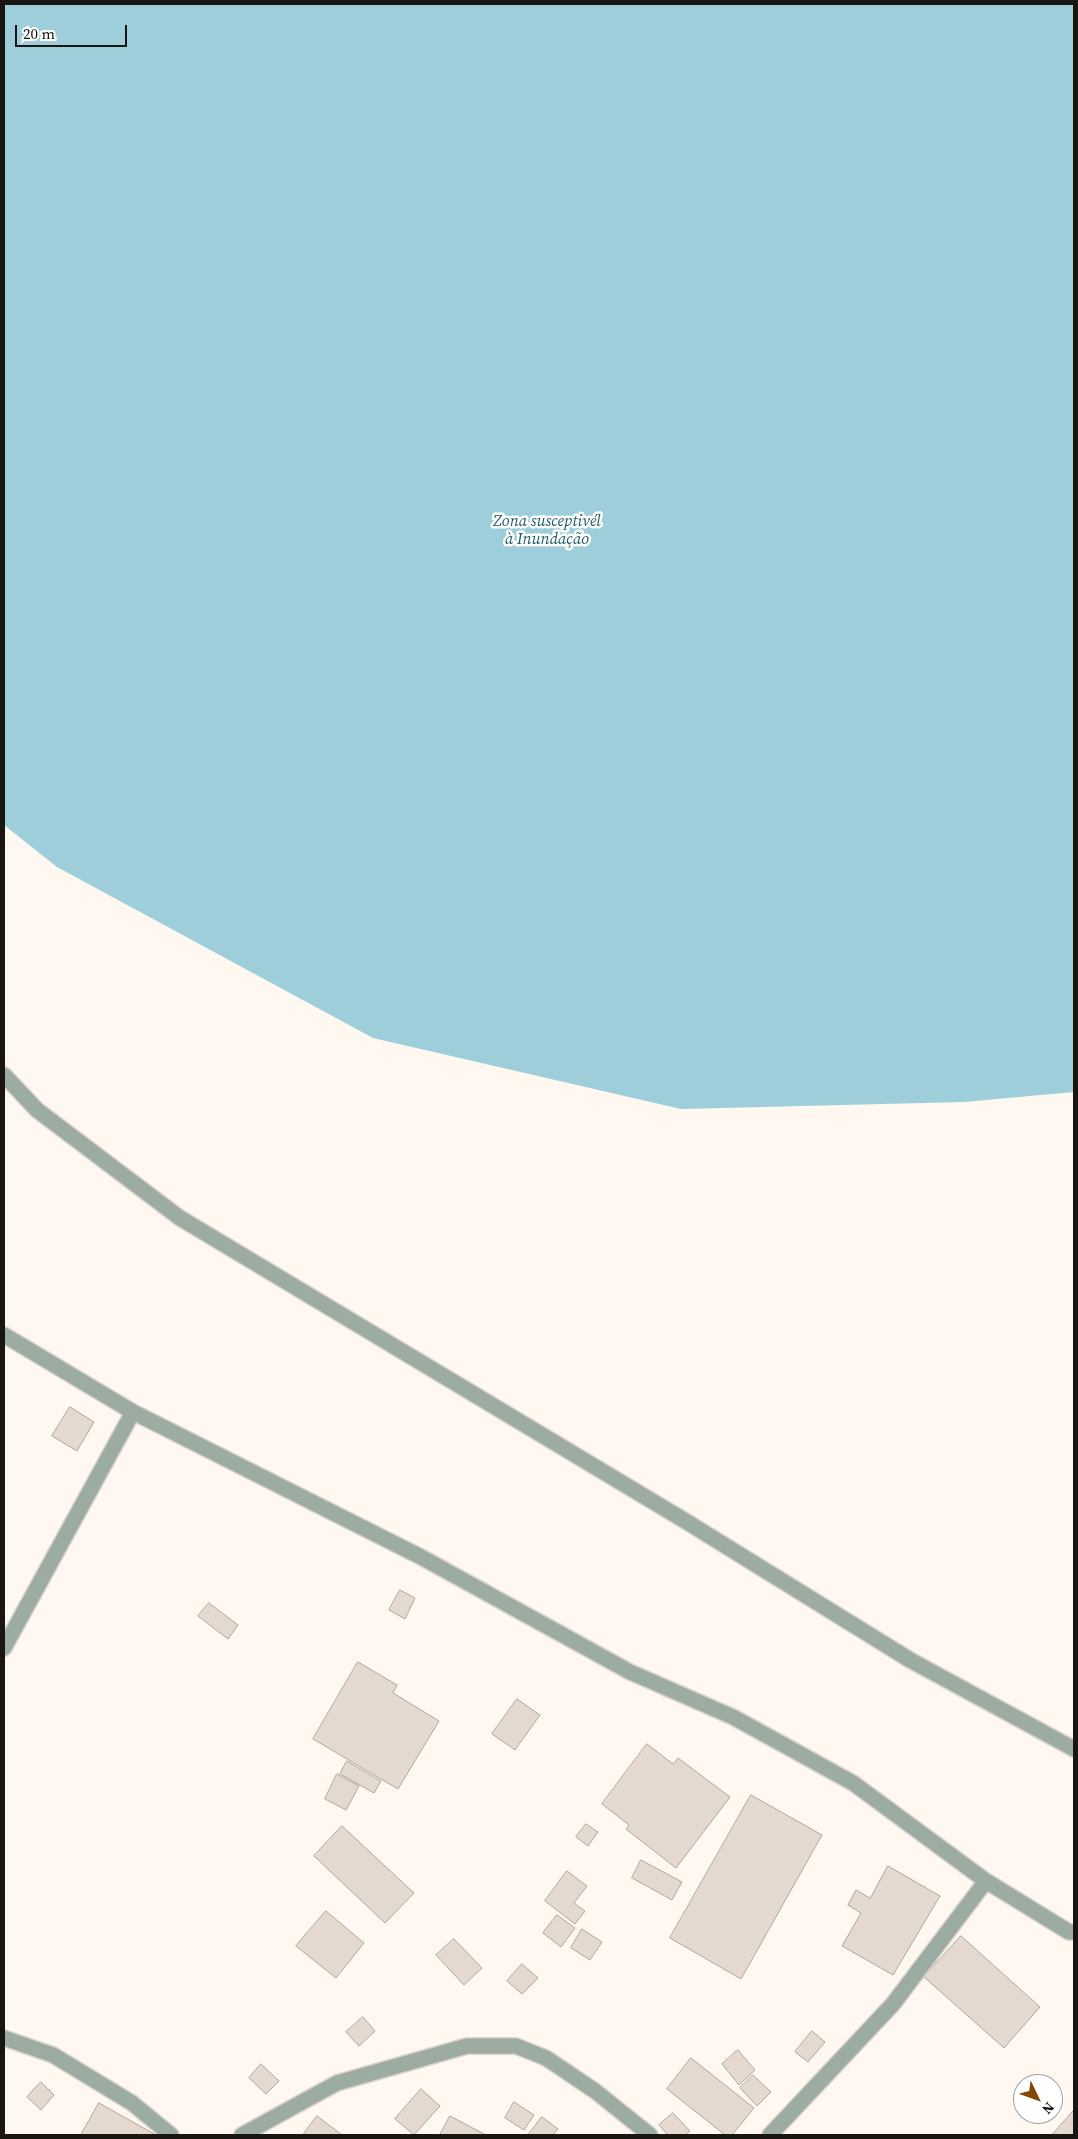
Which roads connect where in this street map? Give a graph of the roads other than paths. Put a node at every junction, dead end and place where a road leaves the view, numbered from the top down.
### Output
1 (4, 1075) edge
2 (4, 1335) edge
3 (133, 1412) junction
4 (4, 1648) edge
5 (1074, 1749) edge
6 (986, 1881) junction
7 (1074, 1932) edge
8 (4, 2038) edge
9 (171, 2135) edge
10 (242, 2135) edge
11 (650, 2135) edge
12 (770, 2135) edge

1 - 5 street
2 - 3 street
3 - 4 street
3 - 6 street
6 - 7 street
6 - 12 street
8 - 9 street
10 - 11 street

